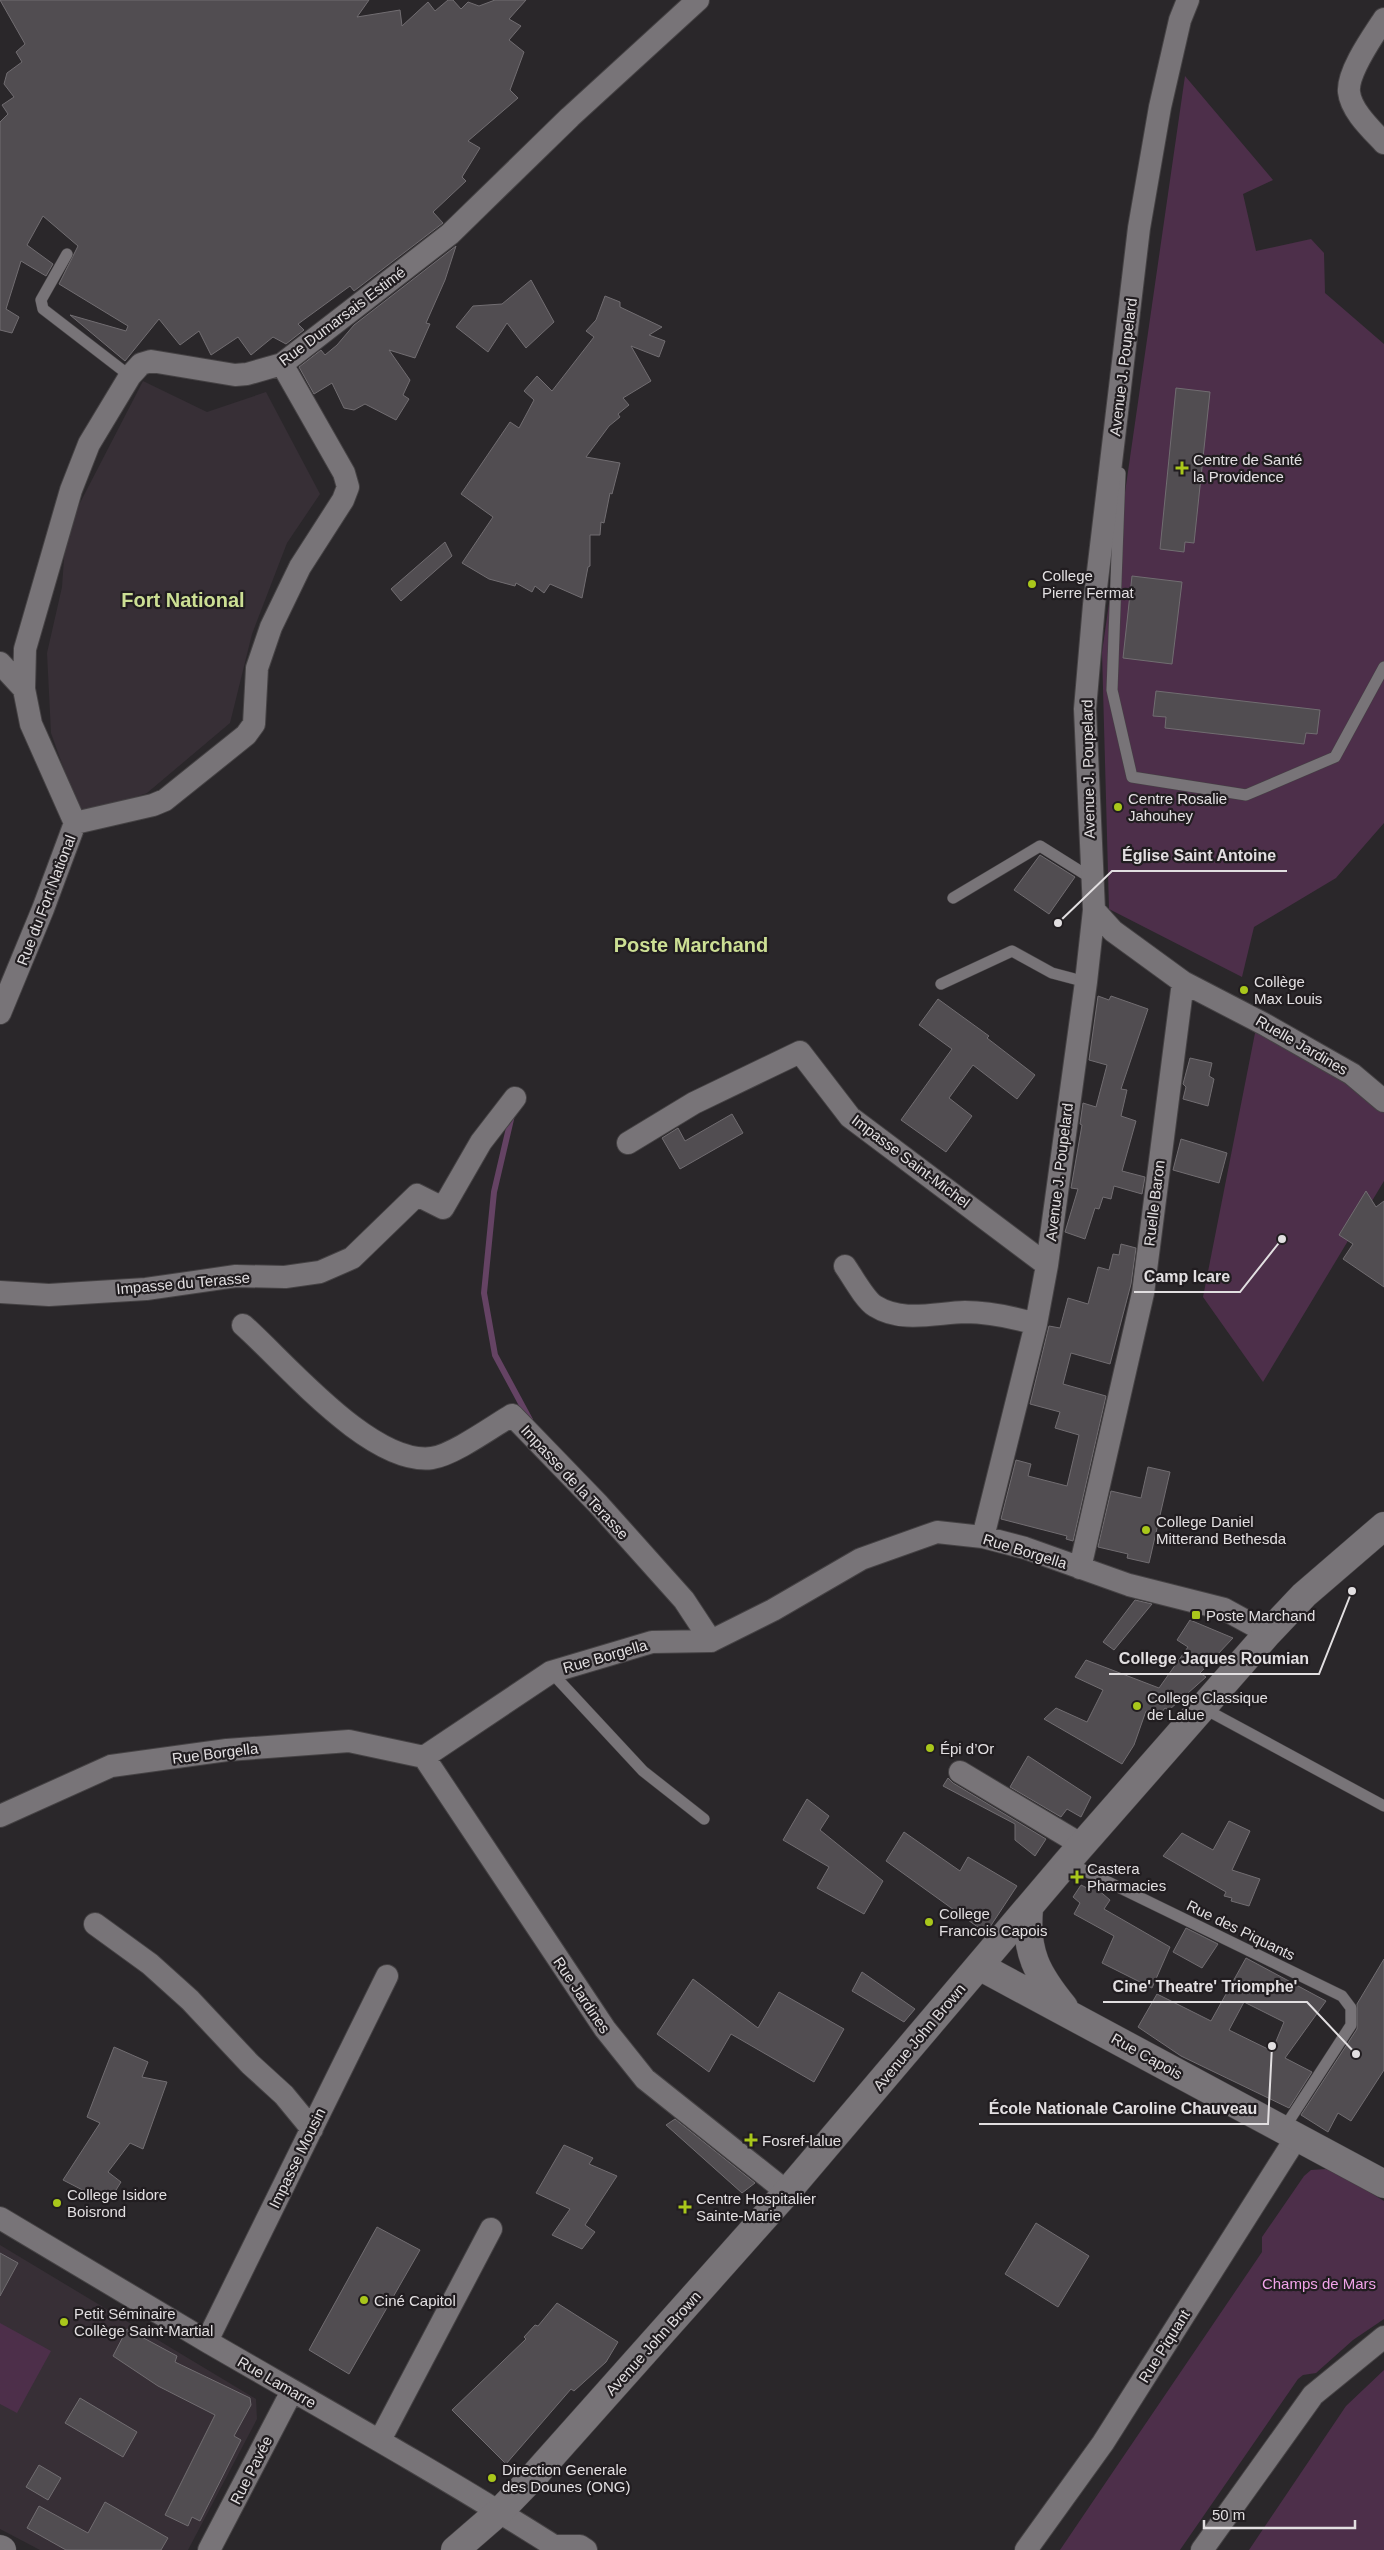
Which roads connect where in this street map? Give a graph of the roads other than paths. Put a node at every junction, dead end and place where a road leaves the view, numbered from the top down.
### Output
1 (698, 0) edge
2 (1188, 0) edge
3 (1384, 19) edge
4 (1384, 143) edge
5 (67, 254) dead end
6 (282, 364) junction
7 (1123, 364) junction
8 (130, 376) junction
9 (0, 662) edge
10 (1384, 667) edge
11 (24, 689) junction
12 (75, 823) junction
13 (1090, 878) junction
14 (953, 898) dead end
15 (1094, 910) junction
16 (1086, 982) junction
17 (1184, 982) junction
18 (942, 984) dead end
19 (0, 1013) edge
20 (515, 1098) dead end
21 (1384, 1101) edge
22 (628, 1143) dead end
23 (1048, 1264) junction
24 (845, 1266) dead end
25 (0, 1292) edge
26 (1036, 1324) junction
27 (243, 1325) dead end
28 (1384, 1526) edge
29 (983, 1537) junction
30 (1080, 1568) junction
31 (1268, 1633) junction
32 (711, 1641) junction
33 (551, 1672) junction
34 (1203, 1708) junction
35 (424, 1757) junction
36 (960, 1772) dead end
37 (1384, 1806) edge
38 (0, 1816) edge
39 (704, 1819) dead end
40 (1075, 1853) junction
41 (1028, 1909) junction
42 (95, 1924) dead end
43 (979, 1966) junction
44 (387, 1976) dead end
45 (1068, 2012) junction
46 (312, 2128) junction
47 (1290, 2134) junction
48 (1383, 2180) edge
49 (787, 2192) junction
50 (0, 2218) edge
51 (491, 2229) dead end
52 (1384, 2337) edge
53 (207, 2341) junction
54 (292, 2390) junction
55 (380, 2440) junction
56 (500, 2512) junction
57 (555, 2548) edge
58 (209, 2550) edge
59 (455, 2550) edge
60 (586, 2550) edge
61 (1026, 2550) edge
62 (1202, 2550) edge

1 - 6 street, Rue Dumarsais Estimé
2 - 7 street, Avenue J. Poupelard
3 - 4 street
5 - 8 lane
6 - 8 street, Rue Dumarsais Estimé
6 - 12 street, Rue du Fort National
7 - 10 lane
7 - 13 street, Avenue J. Poupelard
8 - 11 street, Rue Dumarsais Estimé
9 - 11 street
11 - 12 street, Rue Dumarsais Estimé
12 - 19 street, Rue du Fort National
13 - 14 lane
13 - 15 street, Avenue J. Poupelard
15 - 16 street, Avenue J. Poupelard
15 - 17 street, Ruelle Jardines
16 - 18 lane
16 - 23 street, Avenue J. Poupelard
17 - 21 street, Ruelle Jardines
17 - 30 street, Ruelle Baron
20 - 25 street, Impasse du Terasse
22 - 23 street, Impasse Saint-Michel
23 - 26 street, Avenue J. Poupelard
24 - 26 street
26 - 29 street, Avenue J. Poupelard
27 - 32 street, Impasse de la Terasse
28 - 31 main road, Avenue John Brown
29 - 30 street, Rue Borgella
29 - 32 street, Rue Borgella
30 - 31 street, Rue Borgella
31 - 34 main road, Avenue John Brown
32 - 33 street, Rue Borgella
33 - 35 street, Rue Borgella
33 - 39 lane
34 - 37 lane
34 - 40 main road, Avenue John Brown
35 - 38 street, Rue Borgella
35 - 49 street, Rue Jardines
36 - 40 street
40 - 41 main road, Avenue John Brown
40 - 47 lane, Rue des Piquants
41 - 43 main road, Avenue John Brown
41 - 45 main road, Rue Capois
42 - 46 street
43 - 45 main road, Rue Capois
43 - 49 main road, Avenue John Brown
44 - 46 street, Impasse Mousin
45 - 47 main road, Rue Capois
46 - 53 street, Impasse Mousin
47 - 48 main road, Rue Capois
47 - 61 street, Rue Piquant
49 - 56 main road, Avenue John Brown
50 - 53 street, Rue Lamarre
51 - 55 street
52 - 62 street
53 - 54 street, Rue Lamarre
54 - 55 street, Rue Lamarre
54 - 58 street, Rue Pavée
55 - 56 street, Rue Lamarre
56 - 57 street, Rue Lamarre
56 - 59 main road, Avenue John Brown
57 - 60 street, Rue Lamarre

